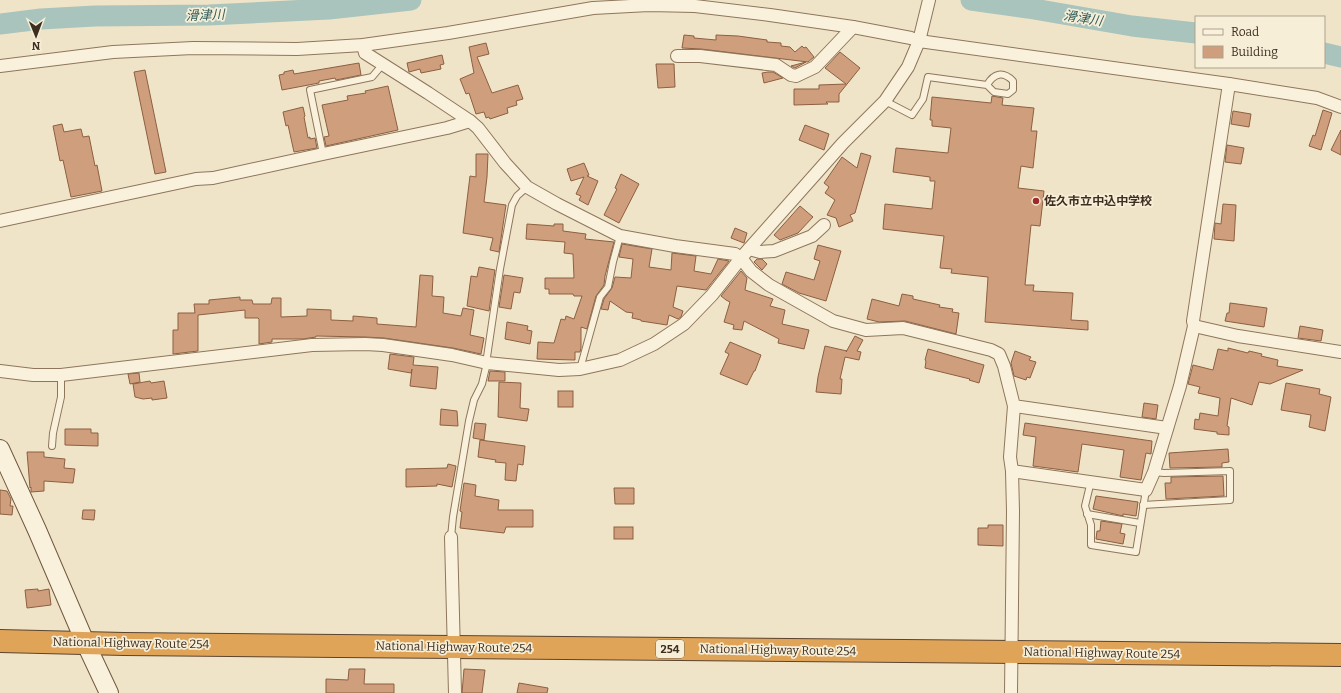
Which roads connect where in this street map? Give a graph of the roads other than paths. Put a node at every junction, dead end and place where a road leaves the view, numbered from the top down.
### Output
1 (929, 0) edge
2 (853, 27) junction
3 (919, 39) junction
4 (363, 45) junction
5 (677, 56) dead end
6 (383, 64) junction
7 (0, 66) edge
8 (1229, 84) junction
9 (987, 85) dead end
10 (885, 101) junction
11 (1341, 107) edge
12 (470, 121) junction
13 (323, 154) junction
14 (527, 187) junction
15 (0, 221) edge
16 (824, 225) dead end
17 (620, 236) junction
18 (745, 254) junction
19 (1194, 326) junction
20 (1341, 352) edge
21 (487, 363) junction
22 (580, 369) junction
23 (0, 371) edge
24 (60, 375) junction
25 (1014, 406) junction
26 (1167, 428) junction
27 (52, 446) dead end
28 (0, 449) edge
29 (1012, 470) junction
30 (1154, 472) junction
31 (1090, 481) junction
32 (1146, 490) junction
33 (1143, 505) junction
34 (1087, 514) junction
35 (1140, 523) junction
36 (451, 537) joint
37 (0, 641) edge
38 (85, 642) junction
39 (453, 647) junction
40 (1011, 652) junction
41 (1341, 655) edge
42 (108, 693) edge
43 (455, 693) edge
44 (1011, 693) edge

1 - 3 street
2 - 3 street
2 - 4 street
2 - 5 street
3 - 8 street
3 - 10 street
4 - 6 street
4 - 7 street
6 - 12 street
6 - 13 lane
8 - 11 street
8 - 19 street
9 - 10 lane
10 - 18 street
12 - 13 street
12 - 14 street
13 - 15 street
14 - 17 street
14 - 21 lane
16 - 18 street
17 - 18 street
17 - 22 lane
18 - 22 street
18 - 25 street
19 - 20 street
19 - 26 street
21 - 22 street
21 - 24 street
21 - 36 lane
23 - 24 street
24 - 27 lane
25 - 26 street
25 - 29 street
26 - 30 street
28 - 38 street
29 - 31 street
29 - 40 street
30 - 32 street
30 - 33 lane
31 - 32 street
31 - 34 lane
32 - 33 lane
33 - 35 lane
34 - 35 lane
34 - 35 lane
36 - 39 street
37 - 38 highway, National Highway Route 254 / 254
38 - 39 highway, National Highway Route 254 / 254
38 - 42 street
39 - 40 highway, National Highway Route 254 / 254
39 - 43 street
40 - 41 highway, National Highway Route 254 / 254
40 - 44 street

